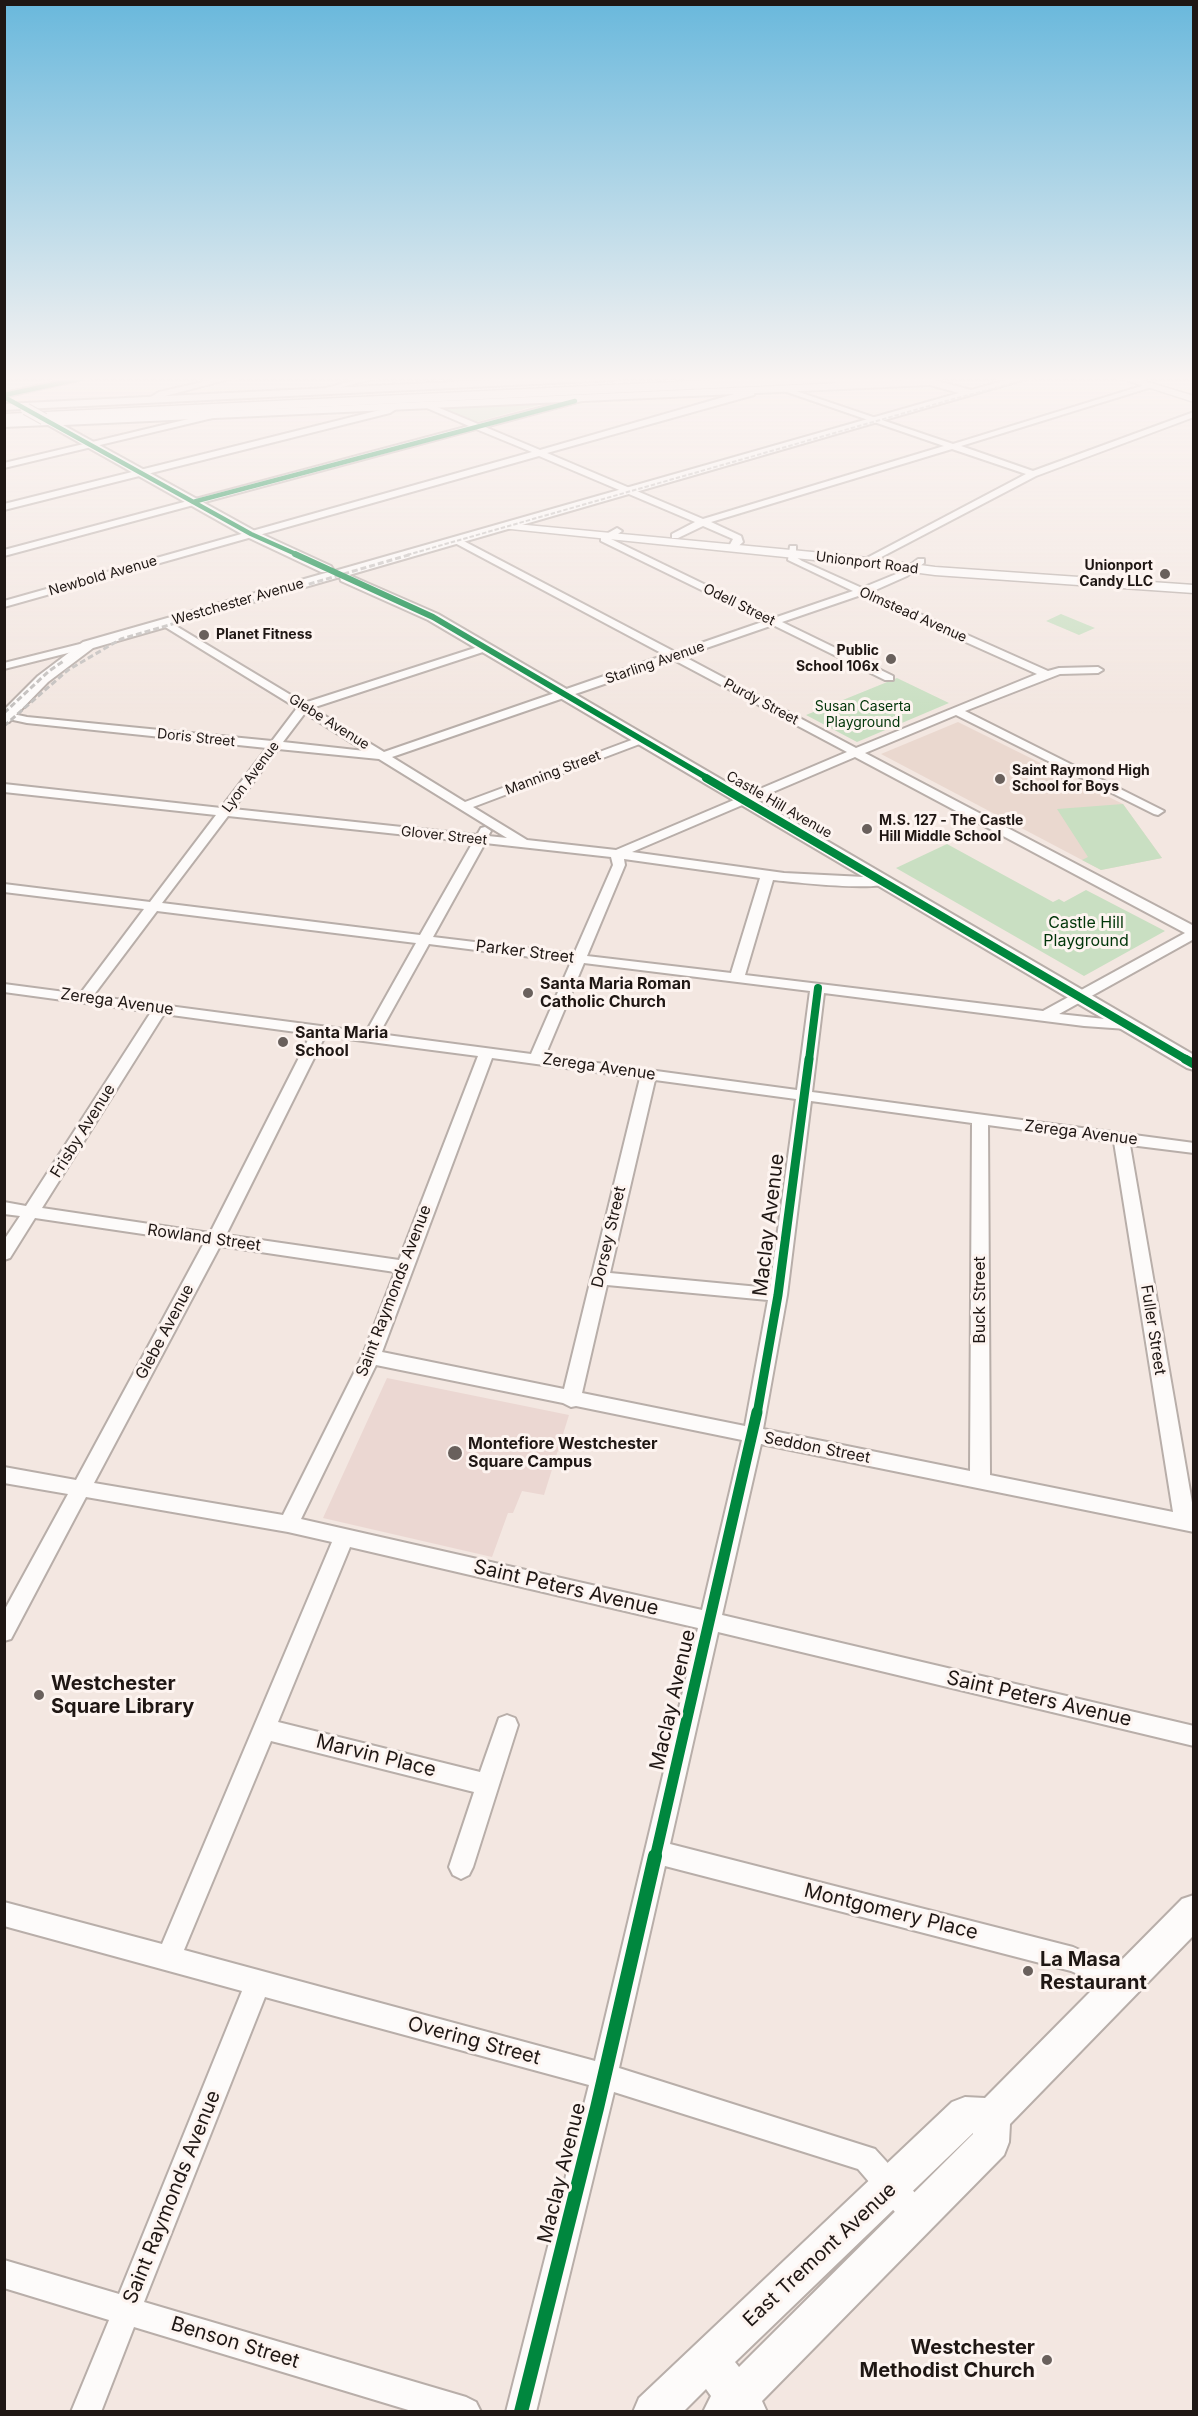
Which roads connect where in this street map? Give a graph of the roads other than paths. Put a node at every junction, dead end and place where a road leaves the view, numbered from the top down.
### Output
1 (74, 490) edge
2 (172, 490) edge
3 (240, 490) edge
4 (408, 490) edge
5 (625, 490) edge
6 (632, 490) edge
7 (809, 490) edge
8 (1003, 490) edge
9 (628, 491) junction
10 (194, 502) junction
11 (4, 507) edge
12 (525, 520) junction
13 (703, 522) junction
14 (505, 526) junction
15 (614, 533) junction
16 (251, 534) junction
17 (675, 536) junction
18 (456, 540) junction
19 (736, 545) junction
20 (792, 551) junction
21 (4, 553) edge
22 (870, 559) junction
23 (917, 564) junction
24 (326, 569) dead end
25 (357, 569) junction
26 (346, 578) dead end
27 (1194, 581) edge
28 (1194, 588) edge
29 (861, 591) junction
30 (4, 604) edge
31 (433, 617) junction
32 (773, 622) junction
33 (166, 623) junction
34 (87, 645) junction
35 (484, 648) junction
36 (675, 656) junction
37 (4, 666) edge
38 (1098, 669) dead end
39 (1046, 674) junction
40 (889, 678) dead end
41 (563, 694) junction
42 (304, 707) junction
43 (956, 711) junction
44 (6, 716) edge
45 (641, 740) junction
46 (274, 747) junction
47 (856, 753) junction
48 (384, 756) junction
49 (4, 788) edge
50 (742, 799) junction
51 (464, 806) junction
52 (1158, 811) dead end
53 (224, 813) junction
54 (490, 823) junction
55 (480, 840) junction
56 (528, 846) junction
57 (617, 854) junction
58 (768, 874) junction
59 (884, 882) junction
60 (4, 888) edge
61 (153, 907) junction
62 (1194, 932) edge
63 (425, 940) junction
64 (578, 959) junction
65 (737, 978) junction
66 (4, 988) edge
67 (818, 988) junction
68 (1078, 997) junction
69 (84, 998) junction
70 (161, 1008) junction
71 (1045, 1016) junction
72 (1127, 1025) junction
73 (321, 1029) junction
74 (371, 1036) junction
75 (487, 1052) junction
76 (537, 1059) junction
77 (1194, 1064) edge
78 (649, 1074) junction
79 (804, 1095) junction
80 (980, 1120) junction
81 (1122, 1138) junction
82 (1194, 1148) edge
83 (4, 1208) edge
84 (33, 1212) junction
85 (215, 1239) junction
86 (4, 1254) edge
87 (404, 1267) junction
88 (600, 1278) junction
89 (778, 1296) junction
90 (371, 1357) junction
91 (571, 1400) junction
92 (753, 1435) junction
93 (4, 1474) edge
94 (980, 1480) junction
95 (82, 1488) junction
96 (1189, 1523) edge
97 (288, 1524) junction
98 (344, 1538) junction
99 (710, 1621) junction
100 (4, 1632) edge
101 (507, 1725) dead end
102 (265, 1729) junction
103 (1194, 1736) edge
104 (488, 1785) junction
105 (656, 1852) junction
106 (461, 1867) dead end
107 (1194, 1911) edge
108 (4, 1914) edge
109 (169, 1958) junction
110 (1122, 1982) junction
111 (258, 1983) junction
112 (604, 2076) junction
113 (992, 2115) junction
114 (892, 2187) junction
115 (917, 2216) junction
116 (4, 2274) edge
117 (126, 2312) junction
118 (709, 2359) junction
119 (736, 2407) edge
120 (86, 2412) edge
121 (466, 2412) edge
122 (521, 2412) edge
123 (653, 2412) edge

1 - 11 street
2 - 10 main road
3 - 10 street
4 - 16 street, Newbold Avenue
5 - 9 street
6 - 9 main road, Westchester Avenue
7 - 13 street
8 - 22 street
9 - 12 main road, Westchester Avenue
9 - 13 street
10 - 16 main road
10 - 21 street
12 - 14 main road, Westchester Avenue
12 - 15 street, Unionport Road
13 - 17 street
13 - 19 street
14 - 15 street, Unionport Road
14 - 18 main road, Westchester Avenue
15 - 17 street, Unionport Road
15 - 19 street, Unionport Road
15 - 32 street, Odell Street
16 - 24 main road
16 - 30 street, Newbold Avenue
17 - 19 street, Unionport Road
18 - 25 main road, Westchester Avenue
18 - 36 street, Purdy Street
19 - 20 street, Unionport Road
20 - 22 street, Unionport Road
20 - 29 street, Olmstead Avenue
22 - 23 street, Unionport Road
23 - 27 street, Unionport Road
23 - 28 street, Unionport Road
23 - 29 street, Starling Avenue
25 - 31 main road
25 - 33 main road, Westchester Avenue
26 - 31 main road, Castle Hill Avenue
29 - 32 street, Starling Avenue
29 - 39 street, Olmstead Avenue
31 - 35 main road, Castle Hill Avenue
32 - 36 street, Starling Avenue
32 - 40 street, Odell Street
33 - 34 main road, Westchester Avenue
33 - 42 street, Glebe Avenue
34 - 37 street
34 - 44 main road, Westchester Avenue
35 - 41 main road, Castle Hill Avenue
35 - 42 street
36 - 41 street, Starling Avenue
36 - 47 street, Purdy Street
38 - 39 street
39 - 43 street
41 - 45 main road, Castle Hill Avenue
41 - 48 street, Starling Avenue
42 - 46 street, Lyon Avenue
42 - 48 street, Glebe Avenue
43 - 47 street
43 - 52 street
44 - 46 street, Doris Street
45 - 50 main road, Castle Hill Avenue
45 - 51 street, Manning Street
46 - 48 street, Doris Street
46 - 53 street, Lyon Avenue
47 - 50 street
47 - 62 street, Purdy Street
48 - 51 street, Glebe Avenue
49 - 53 street, Glover Street
50 - 57 street
50 - 59 main road, Castle Hill Avenue
51 - 54 street, Glebe Avenue
53 - 55 street, Glover Street
53 - 61 street, Lyon Avenue
54 - 55 street
54 - 56 street, Glebe Avenue
55 - 56 street, Glover Street
55 - 63 street
56 - 57 street, Glover Street
57 - 58 street, Glover Street
57 - 64 street
58 - 59 street, Glover Street
58 - 65 street
59 - 68 main road, Castle Hill Avenue
60 - 61 street, Parker Street
61 - 63 street, Parker Street
61 - 69 street, Lyon Avenue
62 - 68 street
63 - 64 street, Parker Street
63 - 74 street
64 - 65 street, Parker Street
64 - 76 street
65 - 67 street, Parker Street
66 - 69 street, Zerega Avenue
67 - 71 street, Parker Street
67 - 79 street, Maclay Avenue
68 - 71 street
68 - 72 main road, Castle Hill Avenue
69 - 70 street, Zerega Avenue
70 - 73 street, Zerega Avenue
70 - 84 street, Frisby Avenue
71 - 72 street, Parker Street
72 - 77 main road, Castle Hill Avenue
73 - 74 street, Zerega Avenue
73 - 85 street, Glebe Avenue
74 - 75 street, Zerega Avenue
75 - 76 street, Zerega Avenue
75 - 87 street, Saint Raymonds Avenue
76 - 78 street, Zerega Avenue
78 - 79 street, Zerega Avenue
78 - 88 street, Dorsey Street
79 - 80 street, Zerega Avenue
79 - 89 street, Maclay Avenue
80 - 81 street, Zerega Avenue
80 - 94 street, Buck Street
81 - 82 street, Zerega Avenue
81 - 96 street, Fuller Street
83 - 84 street, Rowland Street
84 - 85 street, Rowland Street
84 - 86 street, Frisby Avenue
85 - 87 street, Rowland Street
85 - 95 street, Glebe Avenue
87 - 90 street, Saint Raymonds Avenue
88 - 89 street
88 - 91 street, Dorsey Street
89 - 92 street, Maclay Avenue
90 - 91 street, Seddon Street
90 - 97 street, Saint Raymonds Avenue
91 - 92 street, Seddon Street
92 - 94 street, Seddon Street
92 - 99 street, Maclay Avenue
93 - 95 street, Saint Peters Avenue
94 - 96 street, Seddon Street
95 - 97 street, Saint Peters Avenue
95 - 100 street, Glebe Avenue
97 - 98 street, Saint Peters Avenue
98 - 99 street, Saint Peters Avenue
98 - 102 street
99 - 103 street, Saint Peters Avenue
99 - 105 street, Maclay Avenue
101 - 104 street
102 - 104 street, Marvin Place
102 - 109 street
104 - 106 street
105 - 110 street, Montgomery Place
105 - 112 street, Maclay Avenue
107 - 110 main road
108 - 109 street, Overing Street
109 - 111 street, Overing Street
110 - 113 main road
111 - 112 street, Overing Street
111 - 117 street, Saint Raymonds Avenue
112 - 114 street, Overing Street
112 - 122 street, Maclay Avenue
113 - 114 main road, East Tremont Avenue
113 - 115 main road
114 - 115 street, Overing Street
114 - 118 main road, East Tremont Avenue
115 - 119 main road
116 - 117 street, Benson Street
117 - 120 street, Saint Raymonds Avenue
117 - 121 street, Benson Street
118 - 119 main road
118 - 123 main road, East Tremont Avenue

